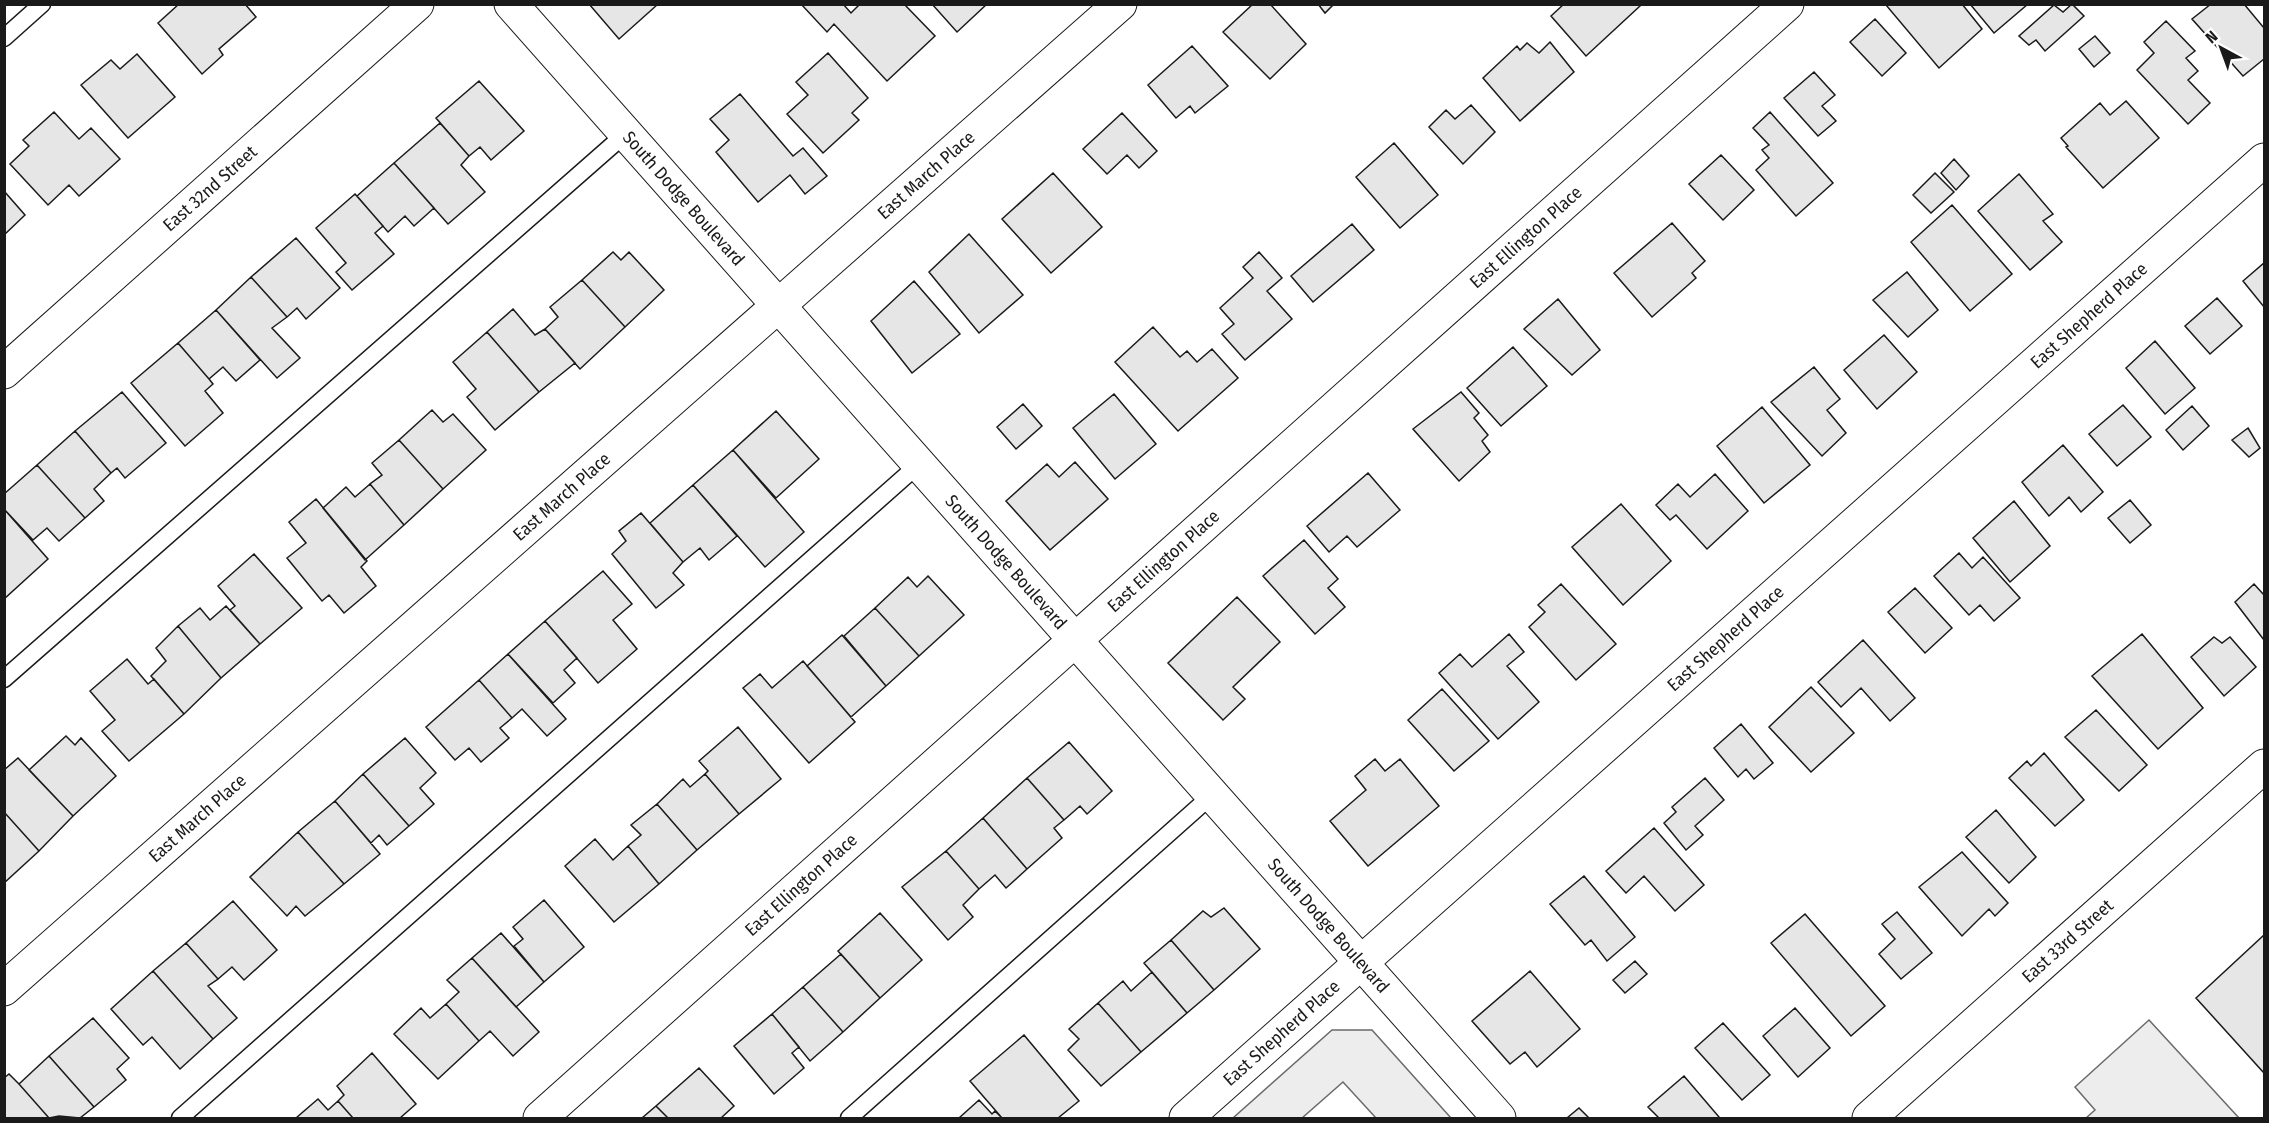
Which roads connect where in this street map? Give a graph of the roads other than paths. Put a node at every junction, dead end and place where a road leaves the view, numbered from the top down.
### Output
1 (42, 4) edge
2 (417, 4) edge
3 (511, 4) edge
4 (1120, 4) edge
5 (1787, 4) edge
6 (4, 38) edge
7 (624, 135) junction
8 (2265, 160) edge
9 (779, 309) junction
10 (4, 372) edge
11 (918, 465) junction
12 (1075, 640) junction
13 (4, 679) edge
14 (2265, 766) edge
15 (1212, 795) junction
16 (1363, 964) junction
17 (4, 989) edge
18 (180, 1119) edge
19 (540, 1119) edge
20 (849, 1119) edge
21 (1186, 1119) edge
22 (1499, 1119) edge
23 (1869, 1119) edge

1 - 6 lane
2 - 10 street, East 32nd Street
3 - 7 street, South Dodge Boulevard
4 - 9 street, East March Place
5 - 12 street, East Ellington Place
7 - 9 street, South Dodge Boulevard
7 - 13 lane
8 - 16 street, East Shepherd Place
9 - 11 street, South Dodge Boulevard
9 - 17 street, East March Place
11 - 12 street, South Dodge Boulevard
11 - 18 lane
12 - 15 street, South Dodge Boulevard
12 - 19 street, East Ellington Place
14 - 23 street, East 33rd Street
15 - 16 street, South Dodge Boulevard
15 - 20 lane
16 - 21 street, East Shepherd Place
16 - 22 street, South Dodge Boulevard

